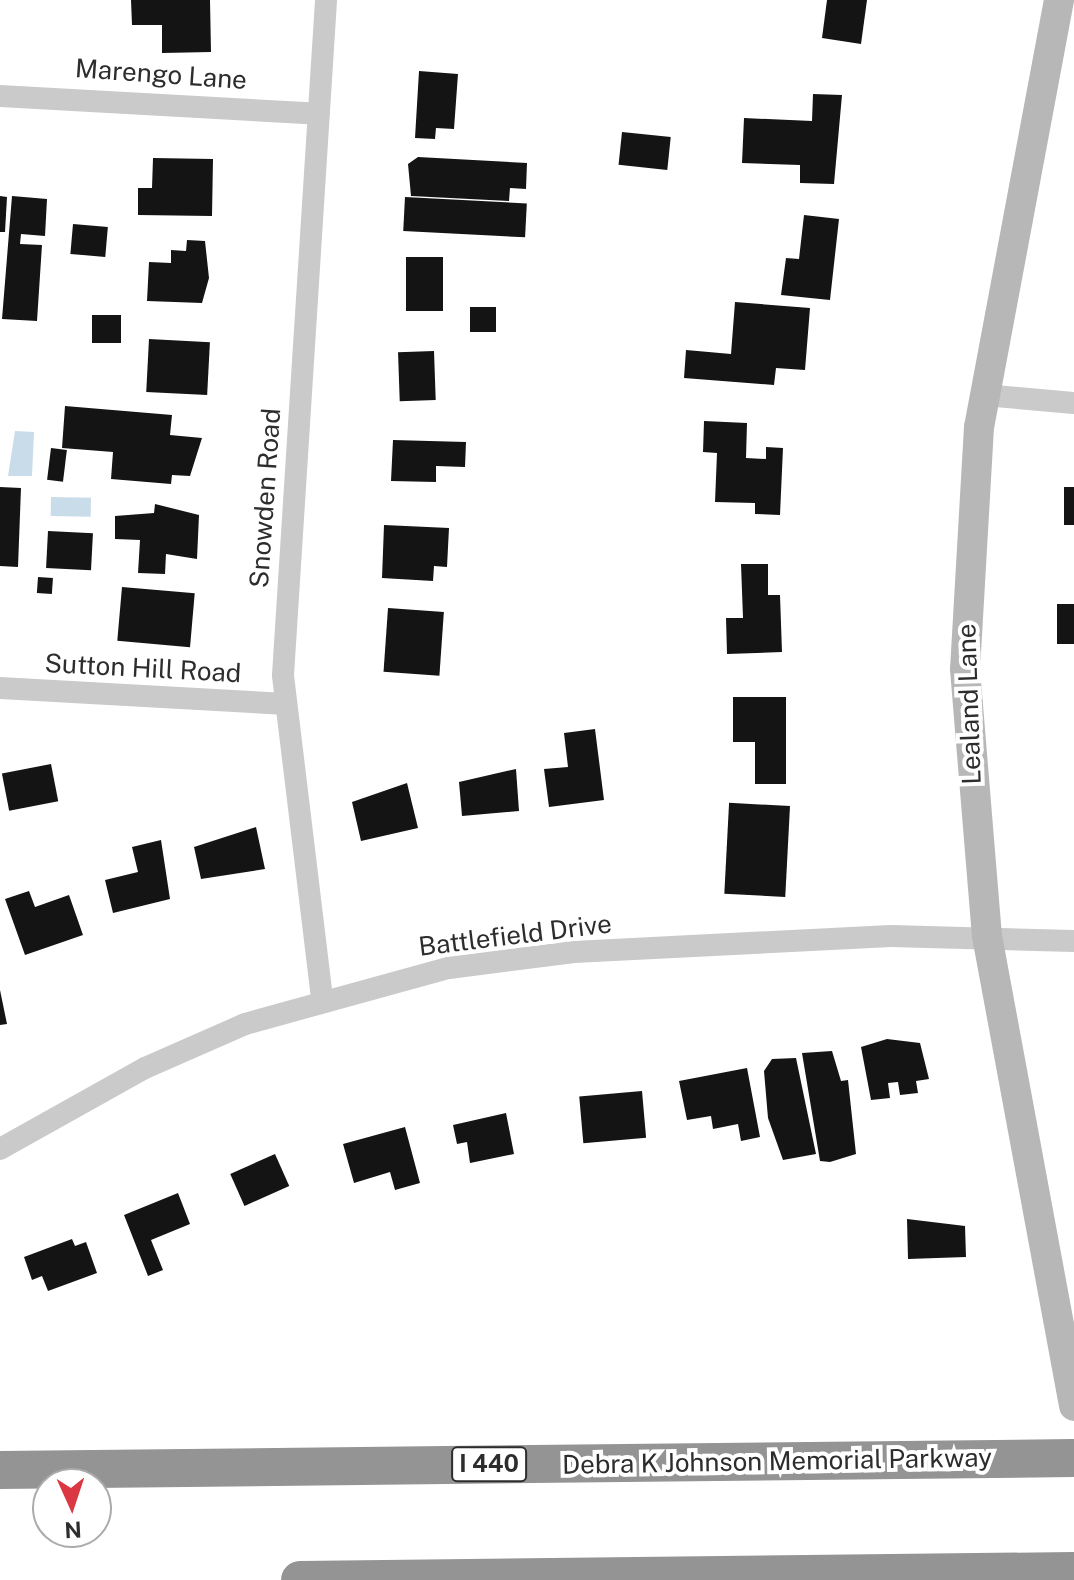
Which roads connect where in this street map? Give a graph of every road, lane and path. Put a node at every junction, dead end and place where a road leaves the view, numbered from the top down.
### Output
1 (326, 0) edge
2 (1059, 0) edge
3 (0, 96) edge
4 (318, 114) junction
5 (984, 395) junction
6 (1074, 403) edge
7 (0, 688) edge
8 (283, 704) junction
9 (987, 936) junction
10 (1074, 941) edge
11 (322, 998) junction
12 (0, 1149) edge
13 (1074, 1406) edge
14 (1074, 1458) edge
15 (0, 1470) edge
16 (1074, 1571) edge
17 (300, 1580) edge

1 - 4 street, Snowden Road
2 - 5 street, Lealand Lane
3 - 4 street, Marengo Lane
4 - 8 street, Snowden Road
5 - 6 street
5 - 9 street, Lealand Lane
7 - 8 street, Sutton Hill Road
8 - 11 street, Snowden Road
9 - 10 street, Battlefield Drive
9 - 11 street, Battlefield Drive
9 - 13 street, Lealand Lane
11 - 12 street, Battlefield Drive
14 - 15 highway, Debra K Johnson Memorial Parkway / I 440
16 - 17 highway

